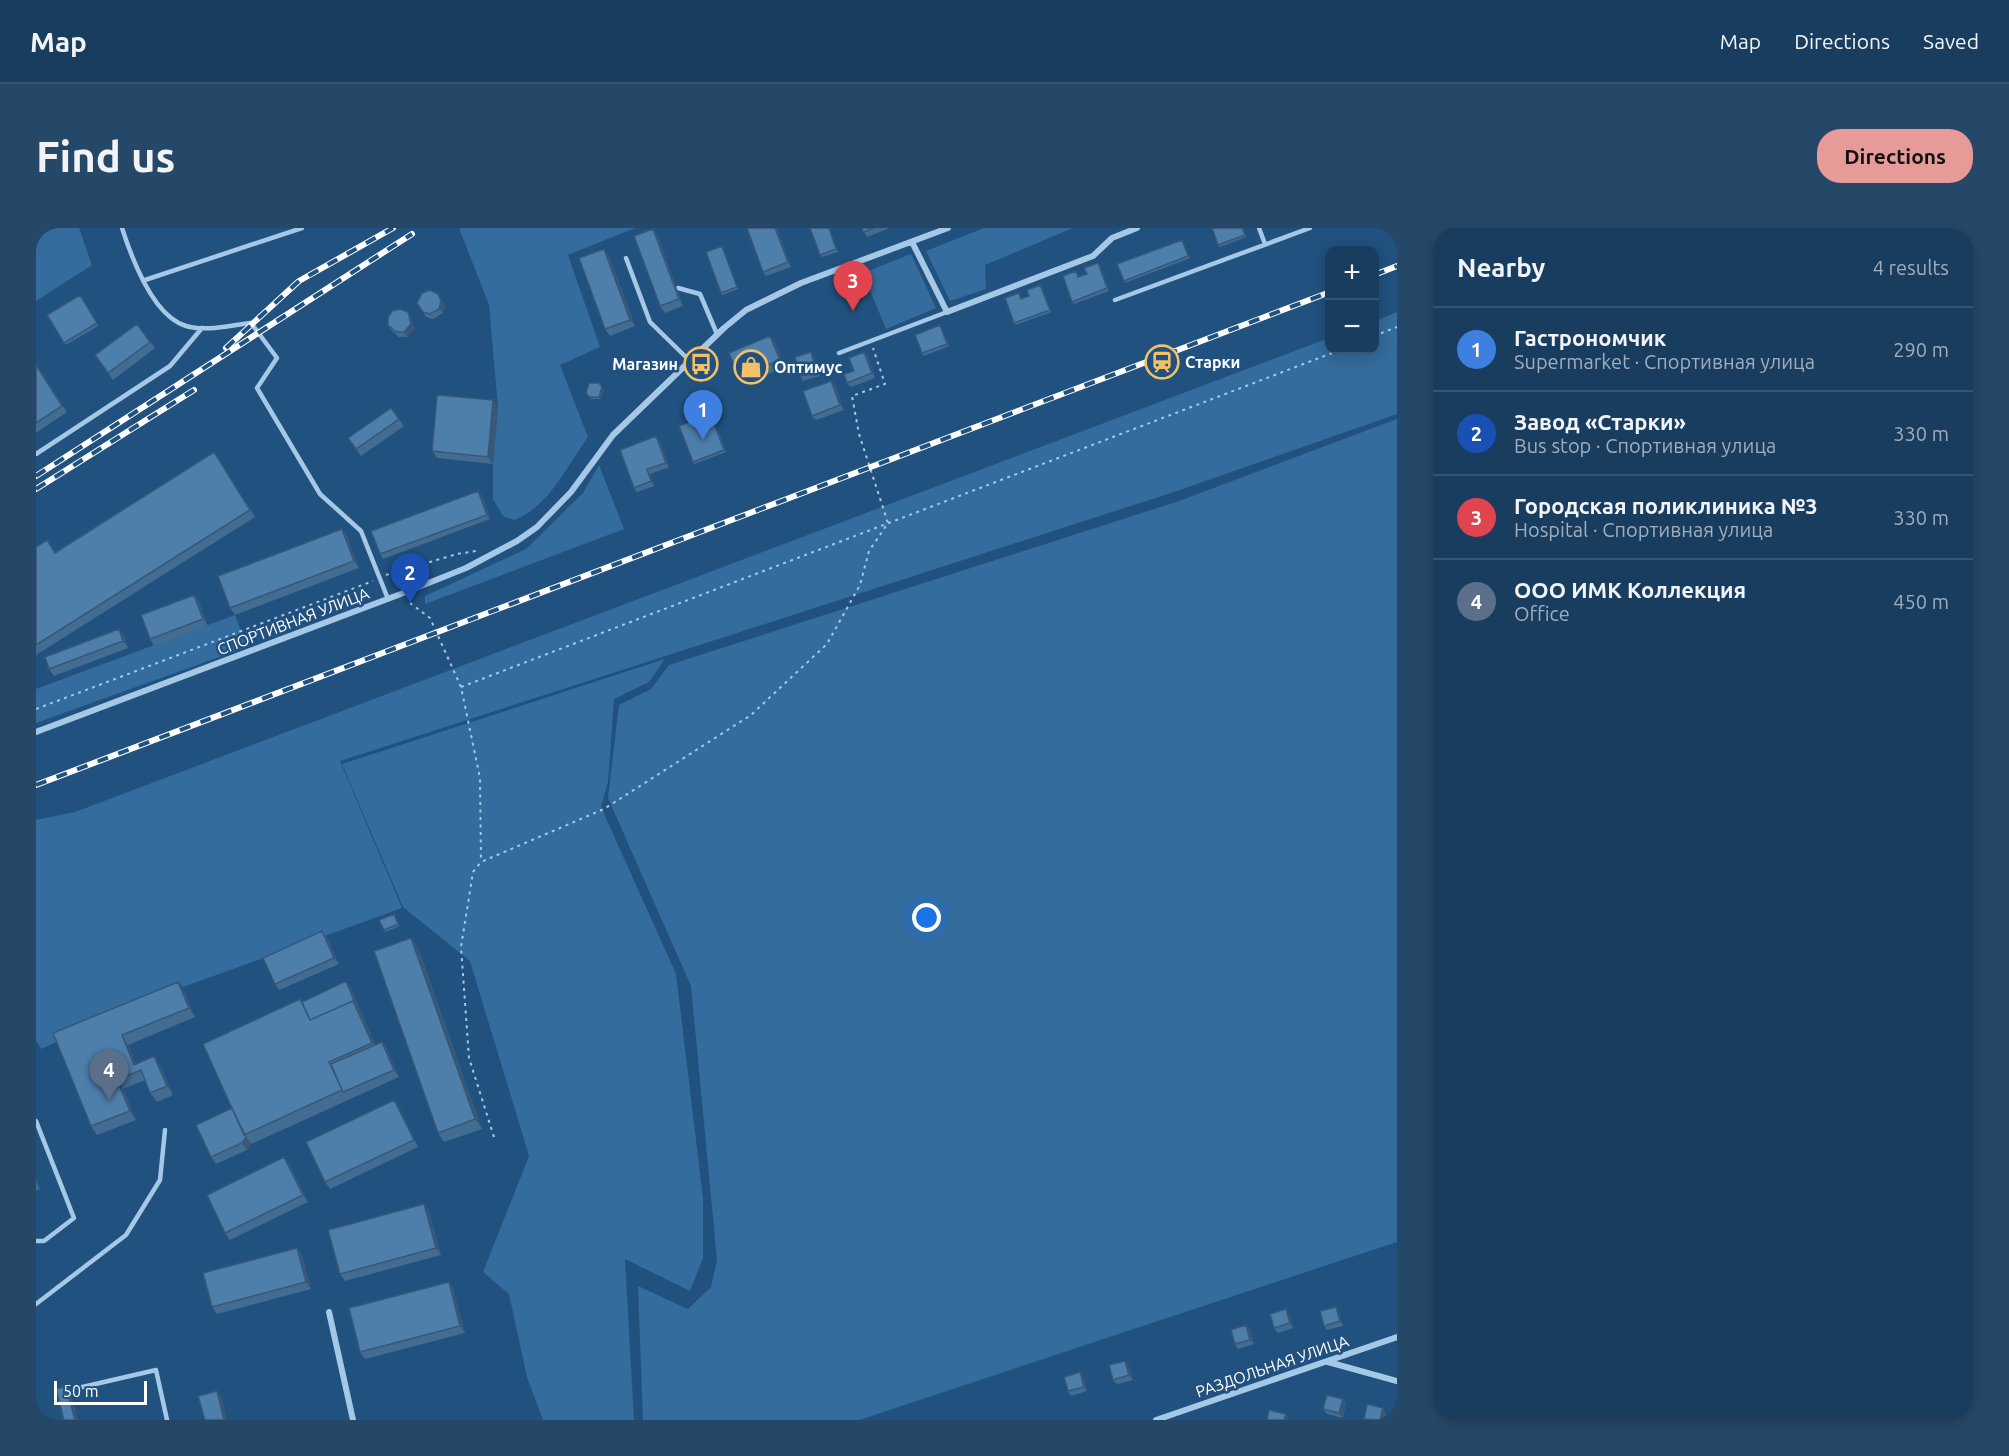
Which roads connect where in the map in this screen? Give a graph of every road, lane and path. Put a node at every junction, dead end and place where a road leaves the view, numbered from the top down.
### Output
1 (122, 228) edge
2 (302, 228) edge
3 (948, 228) edge
4 (1137, 228) edge
5 (1259, 228) edge
6 (1310, 228) edge
7 (912, 242) junction
8 (1264, 244) junction
9 (626, 258) dead end
10 (145, 280) junction
11 (678, 288) edge
12 (1115, 300) dead end
13 (947, 312) junction
14 (1397, 327) edge
15 (202, 328) junction
16 (717, 334) junction
17 (1379, 334) edge
18 (870, 341) junction
19 (839, 353) dead end
20 (1330, 354) edge
21 (690, 361) junction
22 (36, 454) edge
23 (888, 523) junction
24 (477, 551) dead end
25 (379, 578) junction
26 (388, 599) junction
27 (410, 603) dead end
28 (461, 687) junction
29 (36, 709) edge
30 (36, 732) edge
31 (481, 862) junction
32 (36, 1121) edge
33 (165, 1130) dead end
34 (494, 1137) dead end
35 (36, 1241) edge
36 (36, 1304) edge
37 (329, 1312) dead end
38 (1397, 1337) edge
39 (1327, 1361) junction
40 (1397, 1381) edge
41 (78, 1388) dead end
42 (167, 1420) edge
43 (353, 1420) edge
44 (1156, 1420) edge

1 - 10 lane
2 - 10 lane
3 - 7 street, СПОРТИВНАЯ УЛИЦА
4 - 13 street
5 - 8 lane
6 - 8 lane
7 - 13 street
7 - 16 street, СПОРТИВНАЯ УЛИЦА
8 - 12 lane
9 - 21 lane
10 - 15 lane
11 - 16 lane
13 - 18 lane
14 - 17 path
15 - 22 lane
15 - 25 lane
16 - 21 street, СПОРТИВНАЯ УЛИЦА
18 - 19 lane
18 - 23 path
20 - 23 path
21 - 26 street, СПОРТИВНАЯ УЛИЦА
23 - 28 path
23 - 31 path
24 - 25 path
25 - 26 lane
25 - 29 path
26 - 30 street, СПОРТИВНАЯ УЛИЦА
27 - 28 path
28 - 31 path
31 - 34 path
32 - 35 lane
33 - 36 lane
37 - 43 street
38 - 39 street, РАЗДОЛЬНАЯ УЛИЦА
39 - 40 street
39 - 44 street, РАЗДОЛЬНАЯ УЛИЦА
41 - 42 lane

